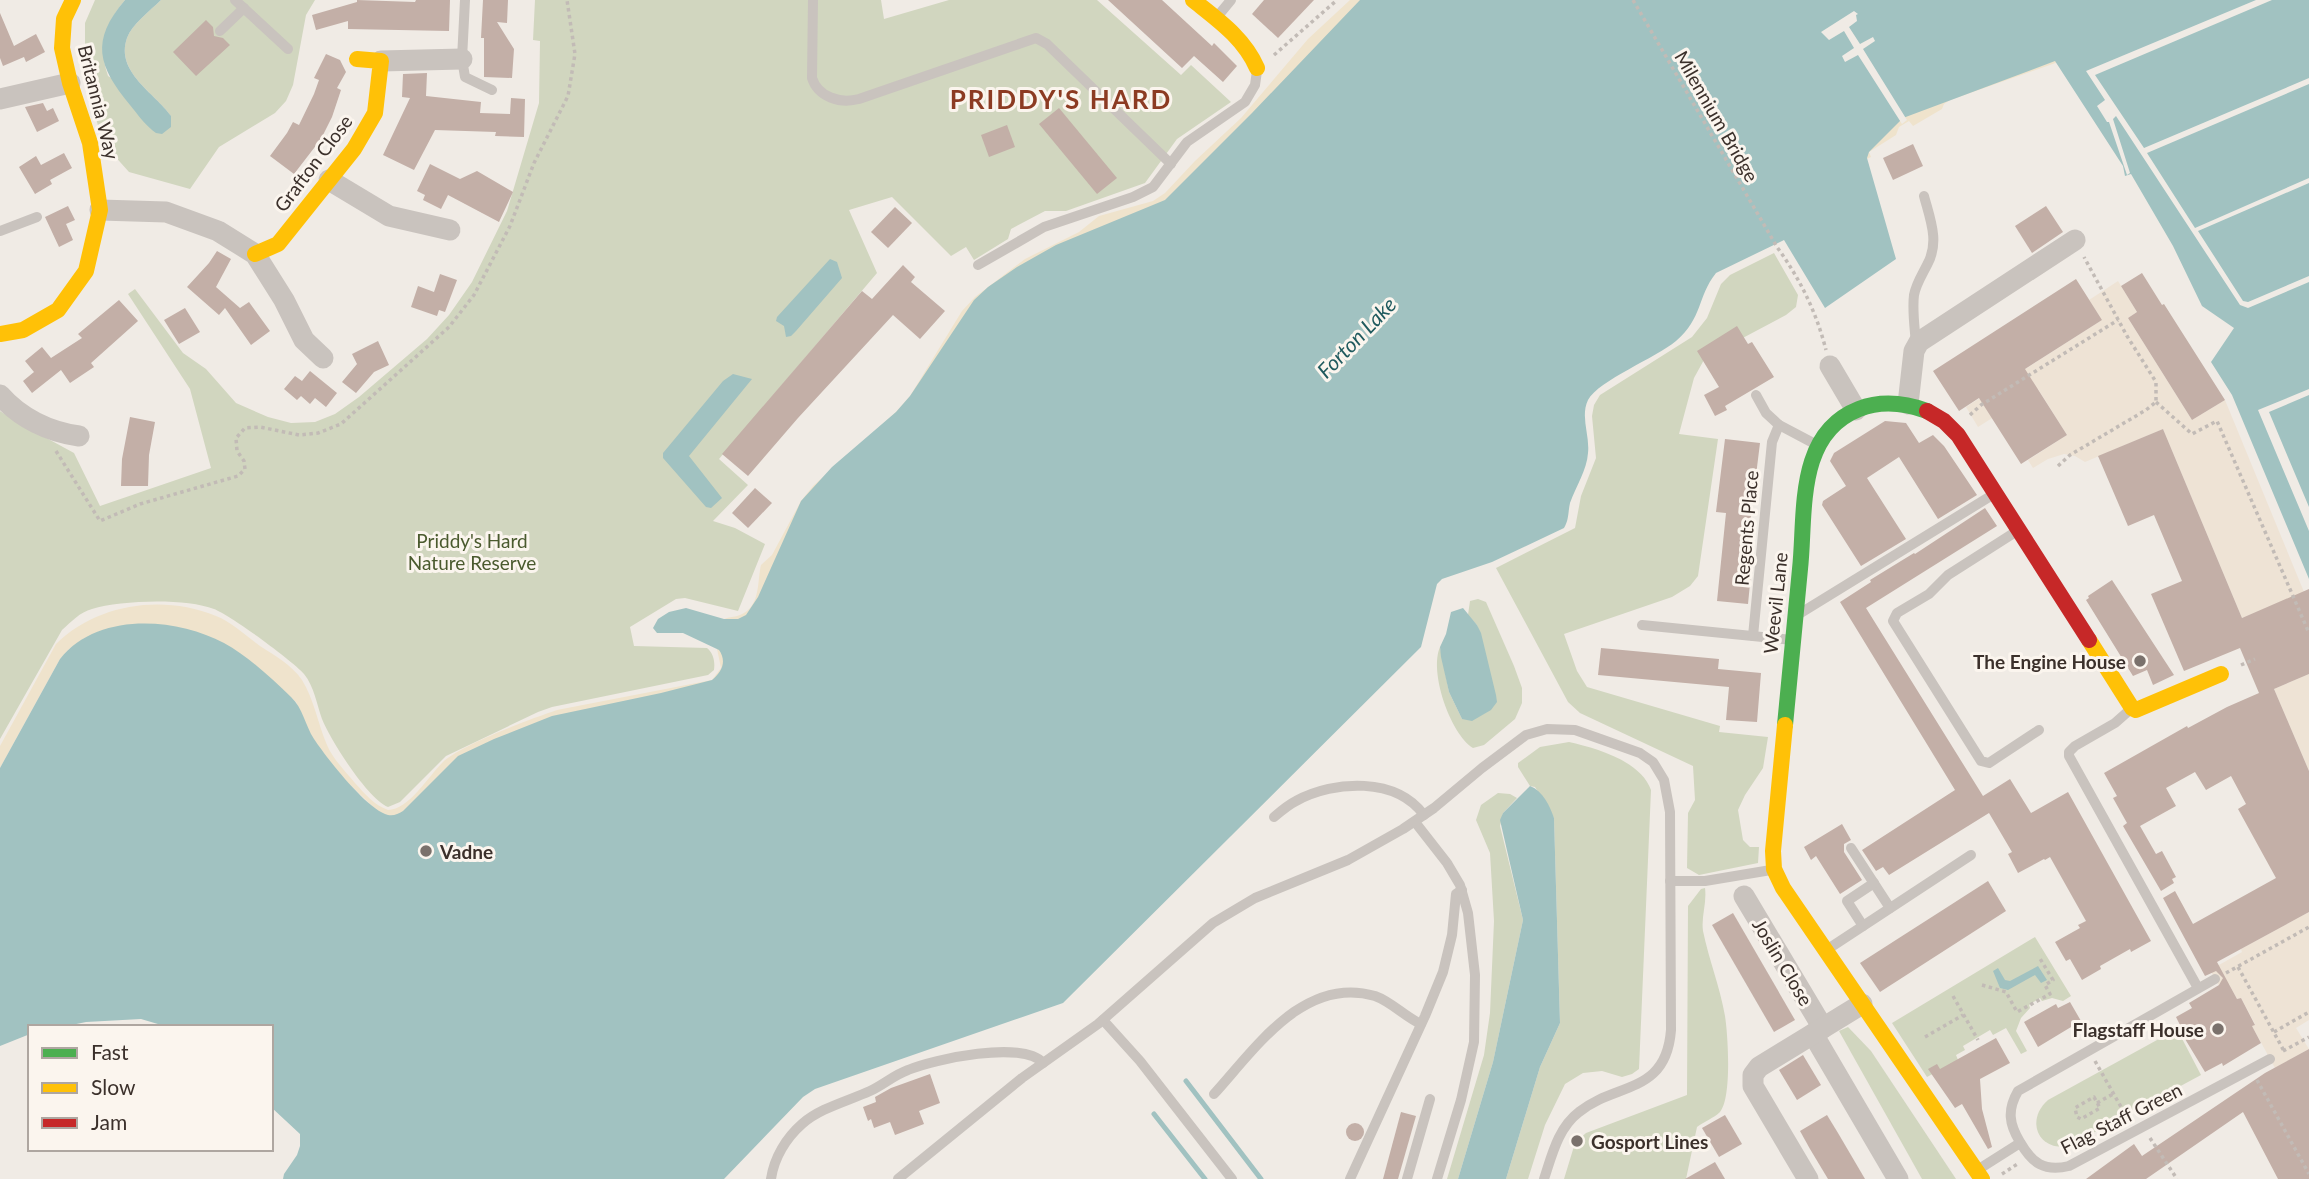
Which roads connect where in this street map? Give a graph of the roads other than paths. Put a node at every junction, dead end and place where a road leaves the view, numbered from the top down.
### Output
1 (72, 0) edge
2 (235, 0) edge
3 (465, 0) edge
4 (813, 0) edge
5 (1193, 0) edge
6 (1231, 0) edge
7 (244, 8) junction
8 (1215, 19) junction
9 (220, 31) dead end
10 (288, 49) dead end
11 (357, 59) dead end
12 (462, 59) junction
13 (381, 61) junction
14 (1257, 69) joint
15 (70, 83) junction
16 (492, 90) dead end
17 (0, 99) edge
18 (1171, 164) junction
19 (329, 180) junction
20 (1924, 195) dead end
21 (100, 210) junction
22 (37, 217) dead end
23 (450, 230) dead end
24 (0, 231) edge
25 (2075, 240) road end
26 (255, 254) junction
27 (978, 265) dead end
28 (0, 334) edge
29 (1916, 345) junction
30 (323, 358) dead end
31 (1830, 366) road end
32 (0, 395) edge
33 (1756, 396) dead end
34 (1908, 404) junction
35 (1856, 410) junction
36 (1779, 425) junction
37 (79, 436) dead end
38 (1818, 445) junction
39 (1996, 492) junction
40 (2020, 529) junction
41 (1794, 618) junction
42 (1642, 625) dead end
43 (1753, 636) junction
44 (1792, 640) junction
45 (2221, 674) dead end
46 (2129, 703) junction
47 (2039, 730) dead end
48 (1424, 815) junction
49 (1274, 817) dead end
50 (1415, 822) junction
51 (1851, 848) dead end
52 (1971, 855) dead end
53 (1774, 869) junction
54 (1670, 881) junction
55 (1874, 883) junction
56 (1462, 890) junction
57 (1744, 896) dead end
58 (1889, 908) junction
59 (1863, 926) junction
60 (1825, 950) junction
61 (2215, 979) road end
62 (2198, 988) junction
63 (1862, 1004) junction
64 (1103, 1020) junction
65 (1421, 1024) junction
66 (1818, 1031) junction
67 (2270, 1059) dead end
68 (1043, 1063) junction
69 (1214, 1094) dead end
70 (1430, 1099) dead end
71 (2020, 1143) junction
72 (1979, 1175) edge
73 (771, 1179) edge
74 (898, 1179) edge
75 (1232, 1179) edge
76 (1349, 1179) edge
77 (1407, 1179) edge
78 (1437, 1179) edge
79 (1544, 1179) edge
80 (1808, 1179) edge
81 (1898, 1179) edge

1 - 15 street, Britannia Way
2 - 7 lane
3 - 12 lane
4 - 18 lane
5 - 8 street
6 - 8 lane
7 - 9 lane
7 - 10 lane
8 - 14 street
11 - 13 street
12 - 13 street
12 - 16 lane
13 - 19 street, Grafton Close
14 - 18 lane
15 - 17 street
15 - 21 street, Britannia Way
18 - 27 lane
19 - 23 street
19 - 26 street, Grafton Close
20 - 29 lane
21 - 26 street
21 - 28 street, Britannia Way
22 - 24 lane
25 - 29 street
26 - 30 street
29 - 34 street
31 - 35 street
32 - 37 street
33 - 36 lane
34 - 35 street, Weevil Lane
34 - 39 street, Weevil Lane
35 - 38 street, Weevil Lane
36 - 38 lane
36 - 43 lane, Regents Place
38 - 41 street, Weevil Lane
39 - 40 street, Weevil Lane
39 - 41 lane
40 - 46 street, Weevil Lane
40 - 47 lane
41 - 44 street, Weevil Lane
42 - 43 lane
43 - 44 lane
44 - 53 street, Weevil Lane
45 - 46 street
46 - 62 lane
48 - 49 lane
48 - 50 lane
48 - 54 lane
50 - 56 lane
50 - 64 lane
51 - 55 lane
52 - 58 lane
53 - 54 lane
53 - 60 street, Weevil Lane
54 - 79 lane
55 - 58 lane
55 - 59 lane
56 - 65 lane
56 - 78 lane
57 - 66 street, Joslin Close
58 - 59 lane
59 - 60 lane
60 - 63 street, Weevil Lane
61 - 62 lane
62 - 71 lane
63 - 66 street
63 - 72 street, Weevil Lane
64 - 68 lane
64 - 75 lane
65 - 69 lane
65 - 76 lane
66 - 80 street
66 - 81 street, Joslin Close
67 - 71 lane, Flag Staff Green
68 - 73 lane
68 - 74 lane
70 - 77 lane
71 - 72 lane

